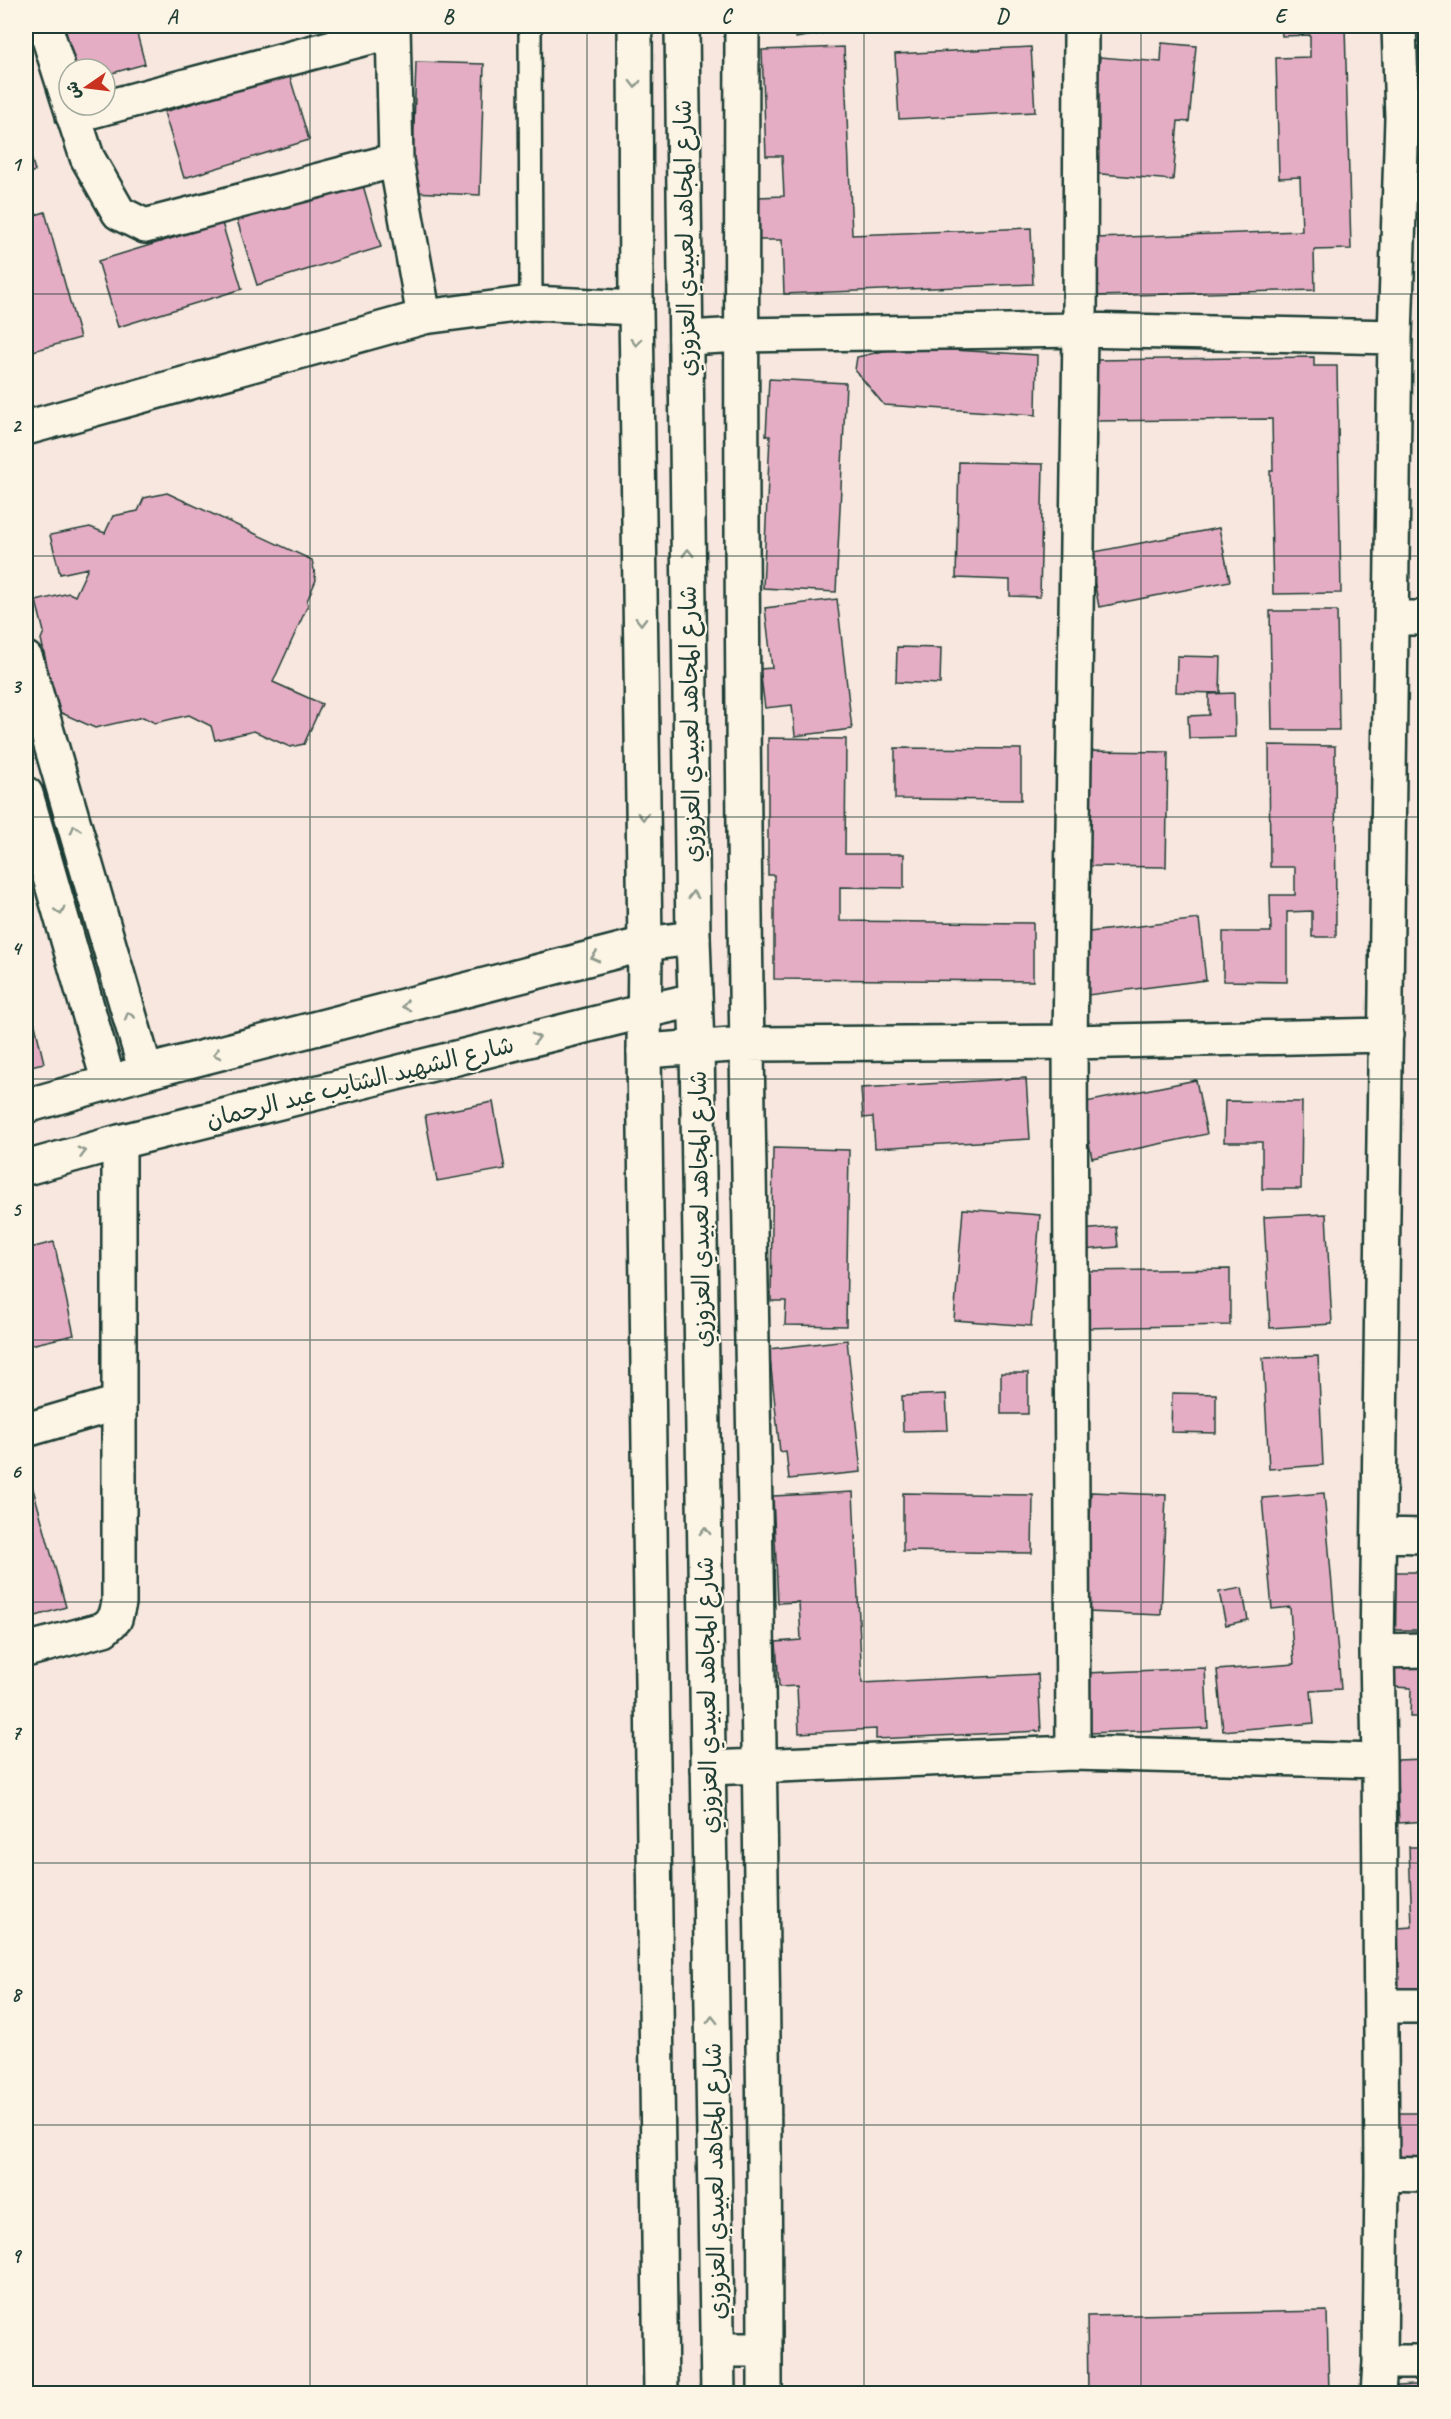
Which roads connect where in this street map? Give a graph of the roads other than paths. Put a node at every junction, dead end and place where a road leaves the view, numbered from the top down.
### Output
1 (45, 26) edge
2 (530, 26) edge
3 (634, 26) edge
4 (682, 26) edge
5 (742, 26) edge
6 (1081, 26) edge
7 (1399, 26) edge
8 (393, 28) edge
9 (57, 63) edge
10 (117, 96) edge
11 (74, 117) edge
12 (1414, 118) edge
13 (396, 160) junction
14 (531, 303) junction
15 (636, 308) junction
16 (424, 317) junction
17 (1080, 330) junction
18 (741, 335) junction
19 (1395, 337) junction
20 (686, 338) junction
21 (26, 428) edge
22 (1392, 618) junction
23 (1425, 618) edge
24 (26, 659) edge
25 (26, 794) edge
26 (35, 859) edge
27 (693, 938) junction
28 (645, 944) junction
29 (696, 1000) junction
30 (645, 1011) junction
31 (1386, 1035) junction
32 (1070, 1042) junction
33 (747, 1044) junction
34 (697, 1047) junction
35 (644, 1051) junction
36 (146, 1072) junction
37 (109, 1083) junction
38 (26, 1106) edge
39 (119, 1142) junction
40 (26, 1168) edge
41 (118, 1403) junction
42 (26, 1430) edge
43 (1380, 1535) junction
44 (1425, 1536) edge
45 (26, 1650) edge
46 (1425, 1650) edge
47 (1377, 1651) junction
48 (1073, 1753) junction
49 (1379, 1761) junction
50 (761, 1765) junction
51 (708, 1768) junction
52 (1425, 2006) edge
53 (1381, 2007) junction
54 (1382, 2174) junction
55 (1425, 2175) edge
56 (717, 2350) junction
57 (765, 2350) junction
58 (1380, 2361) junction
59 (1425, 2362) edge
60 (661, 2394) edge
61 (718, 2394) edge
62 (765, 2394) edge
63 (1378, 2394) edge

1 - 9 street
2 - 14 lane
3 -> 15 street, شارع المجاهد لعبيدي العزوزي
4 - 20 street, شارع المجاهد لعبيدي العزوزي
5 - 18 street, شارع المجاهد لعبيدي العزوزي
6 - 17 street
7 - 12 street
8 - 10 street
8 - 13 street
11 - 13 street
12 - 19 street
13 - 16 street
14 - 15 street
14 - 16 street
15 -> 28 street, شارع المجاهد لعبيدي العزوزي
16 - 21 street
17 - 18 street
17 - 19 street
17 - 32 street
18 - 20 street
18 - 33 street, شارع المجاهد لعبيدي العزوزي
19 - 22 street
27 -> 20 street, شارع المجاهد لعبيدي العزوزي
22 - 23 street
22 - 31 street
36 -> 24 street
25 - 26 street
26 -> 37 street
27 - 28 street
27 - 29 street, شارع المجاهد لعبيدي العزوزي
28 - 30 street, شارع المجاهد لعبيدي العزوزي
28 -> 36 street
29 - 30 street, شارع الشهيد الشايب عبد الرحمان
29 - 34 street, شارع المجاهد لعبيدي العزوزي
30 - 35 street, شارع المجاهد لعبيدي العزوزي
39 -> 30 street, شارع الشهيد الشايب عبد الرحمان
31 - 32 street
31 - 43 street
32 - 33 street
32 - 48 street
33 - 34 street
33 - 50 street, شارع المجاهد لعبيدي العزوزي
34 - 35 street
51 -> 34 street, شارع المجاهد لعبيدي العزوزي
35 - 60 street, شارع المجاهد لعبيدي العزوزي
36 - 37 street
37 - 38 street
40 -> 39 street, شارع الشهيد الشايب عبد الرحمان
39 - 41 street
41 - 42 street
41 - 45 street
43 - 44 street
43 - 47 street
46 - 47 street
47 - 49 street
48 - 49 street
48 - 50 street
49 - 53 street
50 - 51 street
50 - 57 street, شارع المجاهد لعبيدي العزوزي
56 -> 51 street, شارع المجاهد لعبيدي العزوزي
52 - 53 street
53 - 54 street
54 - 55 street
54 - 58 street
56 - 57 street
56 - 61 street, شارع المجاهد لعبيدي العزوزي
57 - 62 street, شارع المجاهد لعبيدي العزوزي
58 - 59 street
58 - 63 street

